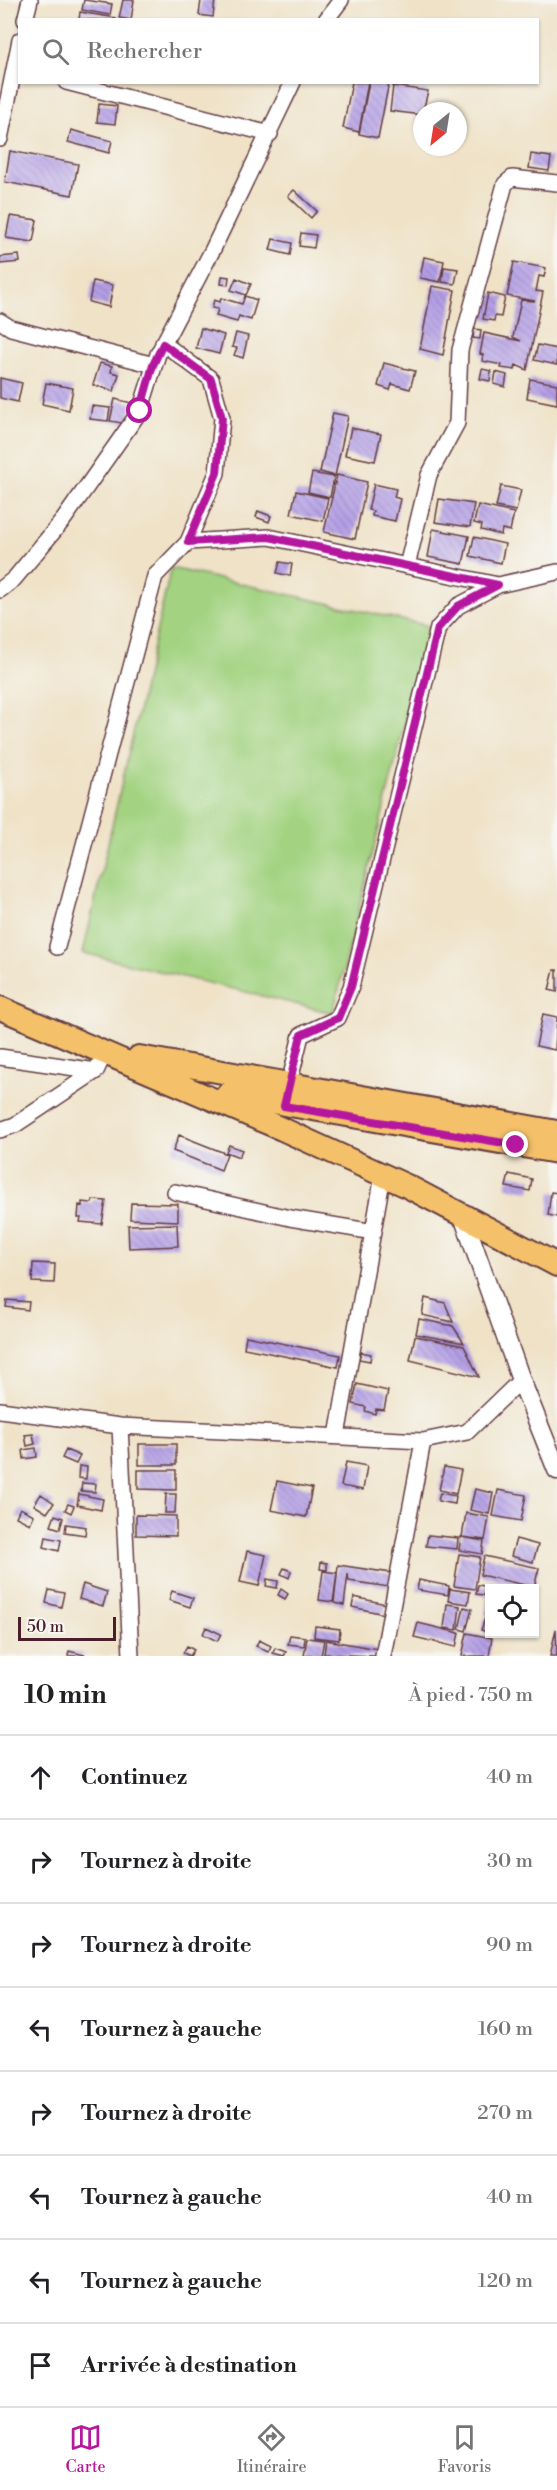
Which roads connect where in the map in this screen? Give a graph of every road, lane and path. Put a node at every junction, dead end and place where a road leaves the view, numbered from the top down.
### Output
1 (30, 0) edge
2 (341, 0) edge
3 (26, 18) edge
4 (328, 18) edge
5 (18, 46) edge
6 (11, 68) edge
7 (74, 84) edge
8 (292, 84) edge
9 (270, 134) junction
10 (0, 139) edge
11 (557, 183) edge
12 (0, 321) edge
13 (163, 344) junction
14 (153, 365) junction
15 (188, 542) junction
16 (407, 566) junction
17 (557, 572) edge
18 (498, 585) junction
19 (0, 590) edge
20 (57, 947) dead end
21 (0, 1008) edge
22 (0, 1057) edge
23 (101, 1061) junction
24 (174, 1081) junction
25 (286, 1095) junction
26 (282, 1129) junction
27 (0, 1130) edge
28 (557, 1132) edge
29 (557, 1152) edge
30 (383, 1175) junction
31 (175, 1192) dead end
32 (463, 1216) junction
33 (374, 1232) junction
34 (557, 1265) edge
35 (521, 1380) junction
36 (0, 1410) edge
37 (120, 1426) junction
38 (338, 1436) junction
39 (423, 1441) junction
40 (557, 1470) edge
41 (131, 1656) edge
42 (383, 1656) edge

1 - 3 street
2 - 4 street
5 - 6 street
6 - 10 street
7 - 9 street
8 - 9 street
9 - 13 street
11 - 16 street
12 - 14 street
13 - 14 street
13 - 15 street
14 - 19 street
15 - 16 street
15 - 20 street
16 - 18 street
17 - 18 street
18 - 25 street
21 - 23 main road
22 - 23 street
23 - 24 main road
23 - 25 main road
23 - 27 street
24 - 25 main road
24 - 26 main road
25 - 26 main road
25 - 28 main road
25 - 29 main road
26 - 30 main road
30 - 32 main road
30 - 33 street
31 - 33 street
32 - 34 main road
32 - 35 street
33 - 38 street
35 - 39 street
35 - 40 street
36 - 37 street
37 - 38 street
37 - 41 street
38 - 39 street
39 - 42 street

